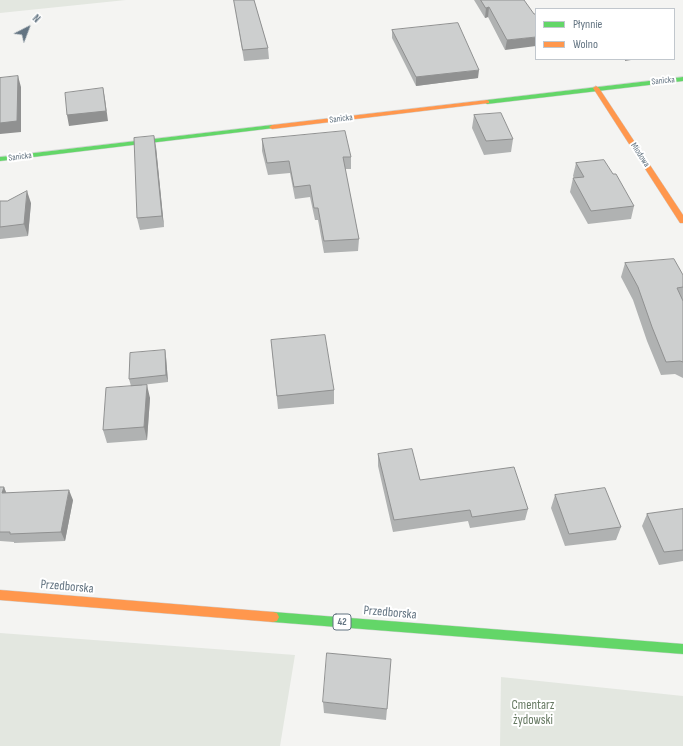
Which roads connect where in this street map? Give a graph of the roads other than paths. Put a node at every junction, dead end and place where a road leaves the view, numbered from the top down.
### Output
1 (683, 79) edge
2 (596, 88) junction
3 (0, 159) edge
4 (683, 221) edge
5 (0, 594) edge
6 (683, 649) edge

1 - 2 street, Sanicka
2 - 3 street, Sanicka
2 - 4 street, Miodowa
5 - 6 street, Przedborska / 42

